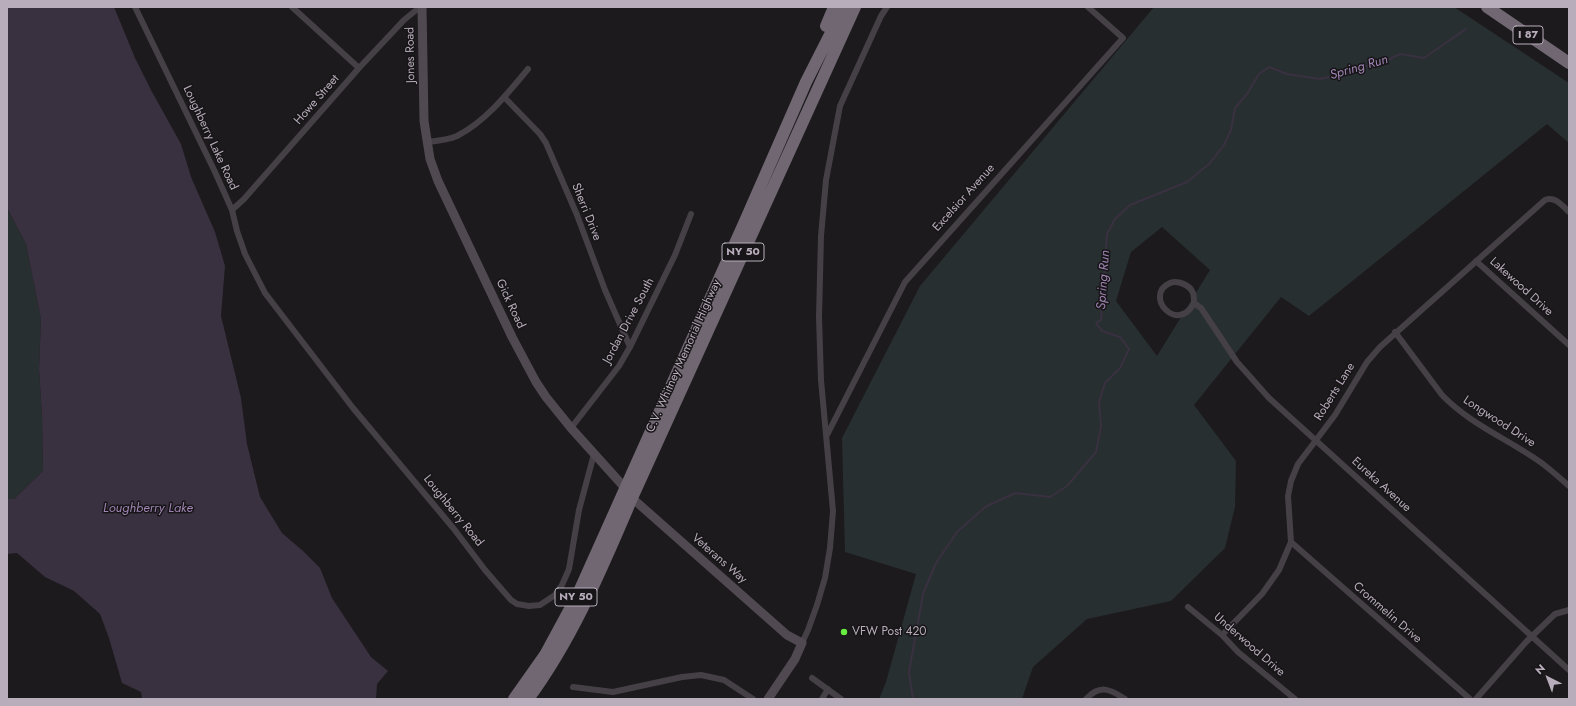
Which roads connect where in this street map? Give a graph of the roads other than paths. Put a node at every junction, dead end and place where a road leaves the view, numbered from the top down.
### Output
1 (135, 7) edge
2 (292, 7) edge
3 (421, 7) edge
4 (834, 7) edge
5 (844, 7) edge
6 (854, 7) edge
7 (887, 7) edge
8 (1088, 7) edge
9 (1487, 7) edge
10 (1569, 63) edge
11 (359, 68) junction
12 (528, 69) dead end
13 (806, 82) junction
14 (505, 98) junction
15 (424, 104) joint
16 (427, 142) junction
17 (232, 210) junction
18 (1569, 212) edge
19 (691, 214) dead end
20 (1476, 261) junction
21 (258, 281) joint
22 (1194, 303) junction
23 (1395, 332) junction
24 (630, 346) junction
25 (1569, 346) edge
26 (571, 428) junction
27 (827, 435) junction
28 (1316, 442) junction
29 (594, 454) junction
30 (1569, 486) edge
31 (625, 488) junction
32 (632, 498) junction
33 (1291, 542) junction
34 (1188, 607) dead end
35 (1569, 610) edge
36 (1222, 635) junction
37 (1532, 637) junction
38 (802, 643) junction
39 (1569, 670) edge
40 (812, 678) dead end
41 (573, 687) dead end
42 (828, 689) junction
43 (514, 699) edge
44 (528, 699) edge
45 (753, 699) edge
46 (768, 699) edge
47 (822, 699) edge
48 (841, 699) edge
49 (1086, 699) edge
50 (1125, 699) edge
51 (1295, 699) edge
52 (1470, 699) edge
53 (1476, 699) edge

1 - 17 street, Loughberry Lake Road
2 - 11 street
3 - 11 street, Howe Street
3 - 15 street, Jones Road
4 - 13 highway
5 - 13 highway, C.V. Whitney Memorial Highway / NY 50
6 - 32 highway, C.V. Whitney Memorial Highway / NY 50
7 - 27 street
8 - 27 street, Excelsior Avenue
9 - 10 highway, I 87
11 - 17 street, Howe Street
12 - 14 street
13 - 31 highway, C.V. Whitney Memorial Highway / NY 50
14 - 16 street
14 - 24 street, Sherri Drive
15 - 16 street, Gick Road
16 - 26 street, Gick Road
17 - 21 street, Loughberry Lake Road
18 - 20 street, Roberts Lane
19 - 24 street, Jordan Drive South
20 - 23 street, Roberts Lane
20 - 25 street, Lakewood Drive
21 - 29 street, Loughberry Road
22 - 22 street, Eureka Avenue
22 - 28 street, Eureka Avenue
23 - 28 street, Roberts Lane
23 - 30 street, Longwood Drive
24 - 26 street, Jordan Drive South
26 - 29 street, Gick Road
27 - 38 street
28 - 33 street, Roberts Lane
28 - 37 street, Eureka Avenue
29 - 31 street, Gick Road
31 - 32 street, Veterans Way
31 - 43 highway, C.V. Whitney Memorial Highway / NY 50
32 - 38 street, Veterans Way
32 - 44 highway, C.V. Whitney Memorial Highway / NY 50
33 - 36 street, Roberts Lane
33 - 52 street, Crommelin Drive
34 - 36 street, Underwood Drive
35 - 37 street
36 - 51 street, Underwood Drive
37 - 39 street, Eureka Avenue
37 - 53 street
38 - 46 street
40 - 42 street
41 - 45 street
42 - 47 street
42 - 48 street
49 - 50 street

